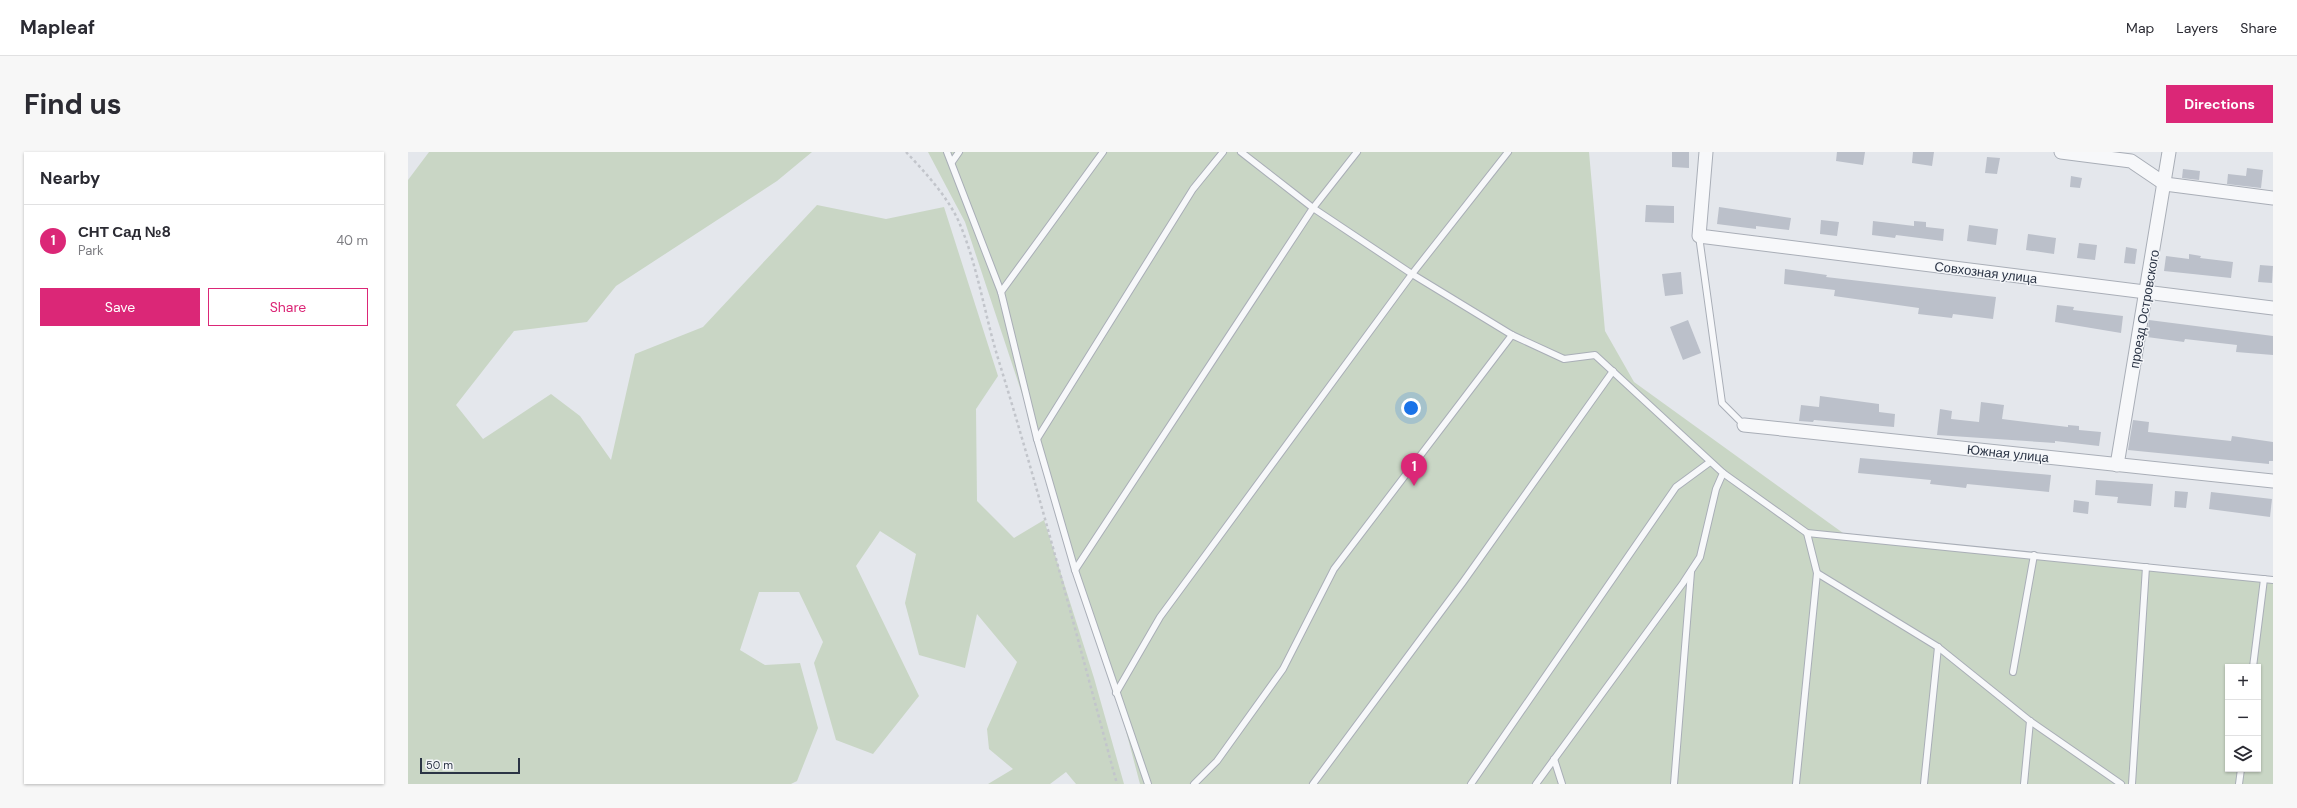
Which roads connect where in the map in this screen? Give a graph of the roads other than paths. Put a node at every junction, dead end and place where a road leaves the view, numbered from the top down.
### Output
1 (947, 152) edge
2 (959, 152) edge
3 (1102, 152) edge
4 (1223, 152) edge
5 (1241, 152) edge
6 (1357, 152) edge
7 (1508, 152) edge
8 (1706, 152) edge
9 (2061, 152) edge
10 (2169, 152) edge
11 (952, 162) junction
12 (2165, 184) junction
13 (2273, 198) edge
14 (1313, 208) junction
15 (1699, 236) junction
16 (1412, 274) junction
17 (1001, 292) junction
18 (2147, 292) junction
19 (2273, 308) edge
20 (1512, 335) junction
21 (1613, 371) junction
22 (1744, 425) joint
23 (1037, 439) junction
24 (1710, 462) junction
25 (2117, 465) junction
26 (1723, 473) junction
27 (2273, 481) edge
28 (1807, 533) junction
29 (2034, 556) junction
30 (2146, 567) junction
31 (1075, 570) junction
32 (1691, 571) junction
33 (1817, 573) junction
34 (2264, 579) junction
35 (2273, 580) edge
36 (1938, 647) junction
37 (2253, 664) edge
38 (2013, 672) dead end
39 (1116, 693) junction
40 (2030, 721) junction
41 (1554, 759) junction
42 (2241, 772) edge
43 (1148, 784) edge
44 (1194, 784) edge
45 (1314, 784) edge
46 (1471, 784) edge
47 (1536, 784) edge
48 (1562, 784) edge
49 (1674, 784) edge
50 (1796, 784) edge
51 (1924, 784) edge
52 (2024, 784) edge
53 (2121, 784) edge
54 (2132, 784) edge
55 (2239, 784) edge

1 - 11 lane
2 - 11 lane
3 - 17 lane
4 - 23 lane
5 - 14 lane
6 - 14 lane
7 - 16 lane
8 - 15 street
9 - 12 street
10 - 12 street, проезд Островского
11 - 17 lane
12 - 13 street
12 - 18 street, проезд Островского
14 - 16 lane
14 - 31 lane
15 - 18 street, Совхозная улица
15 - 22 lane
16 - 20 lane
16 - 39 lane
17 - 23 lane
18 - 19 street, Совхозная улица
18 - 25 street, проезд Островского
20 - 21 lane
20 - 44 lane
21 - 24 lane
21 - 45 lane
22 - 25 street, Южная улица
23 - 31 lane
24 - 26 lane
24 - 46 lane
25 - 27 street, Южная улица
26 - 28 lane
26 - 32 lane
28 - 29 lane
28 - 33 lane
29 - 30 lane
29 - 38 lane
30 - 34 lane
30 - 54 lane
31 - 39 lane
32 - 41 lane
32 - 49 lane
33 - 36 lane
33 - 50 lane
34 - 35 lane
34 - 37 lane
36 - 40 lane
36 - 51 lane
39 - 43 lane
40 - 52 lane
40 - 53 lane
41 - 47 lane
41 - 48 lane
42 - 55 lane

